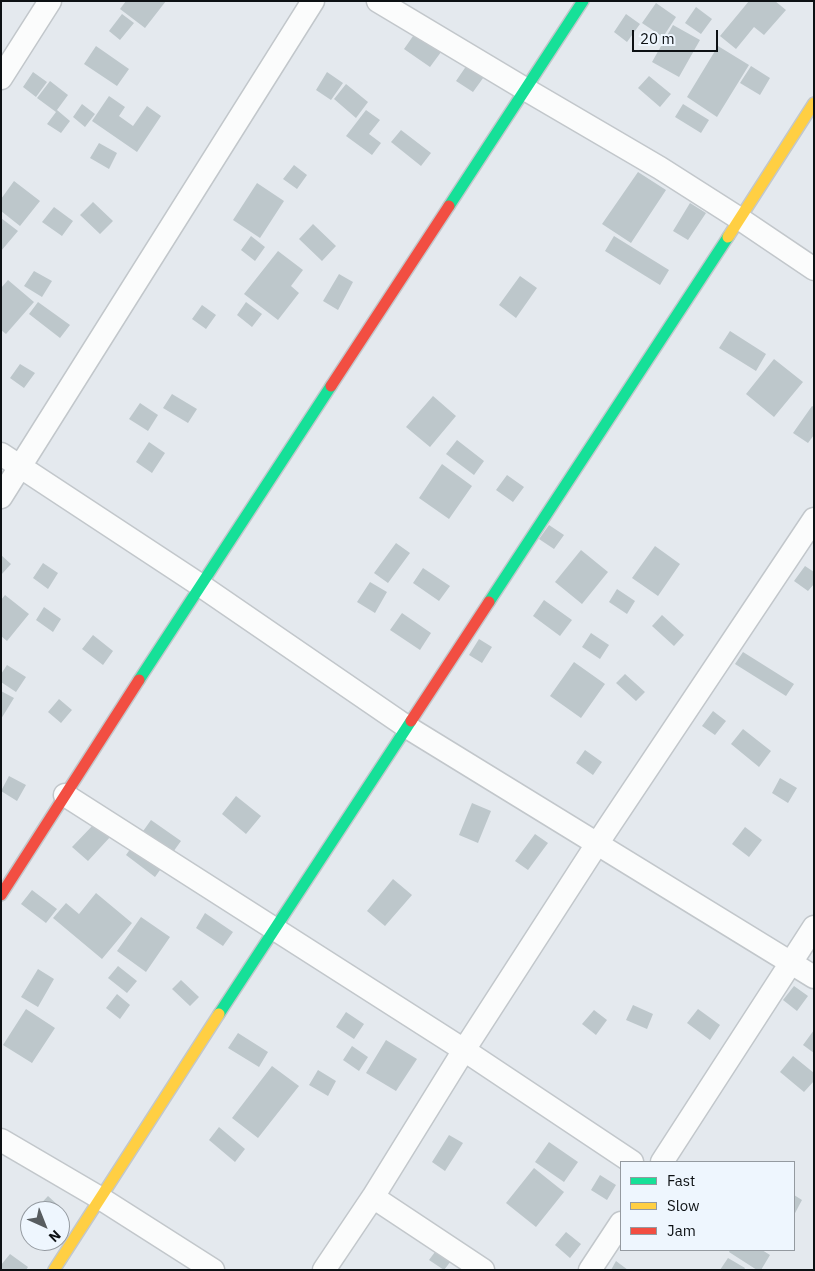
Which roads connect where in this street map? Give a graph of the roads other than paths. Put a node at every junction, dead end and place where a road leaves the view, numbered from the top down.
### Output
1 (50, 1) edge
2 (313, 1) edge
3 (378, 1) edge
4 (583, 1) edge
5 (1, 78) edge
6 (525, 89) junction
7 (814, 103) edge
8 (740, 219) junction
9 (814, 269) edge
10 (1, 454) edge
11 (21, 467) junction
12 (1, 497) edge
13 (814, 519) edge
14 (200, 586) junction
15 (407, 726) junction
16 (65, 794) junction
17 (597, 844) junction
18 (1, 895) edge
19 (814, 927) edge
20 (275, 928) junction
21 (790, 962) junction
22 (814, 977) edge
23 (464, 1050) junction
24 (1, 1140) edge
25 (630, 1161) edge
26 (663, 1161) edge
27 (100, 1198) junction
28 (373, 1198) junction
29 (620, 1225) edge
30 (54, 1270) edge
31 (213, 1270) edge
32 (324, 1270) edge
33 (483, 1270) edge
34 (590, 1270) edge

1 - 5 street
2 - 11 street
3 - 6 street
4 - 6 street
6 - 8 street
6 - 14 street
7 - 8 street
8 - 9 street
8 - 15 street
10 - 11 street
11 - 12 street
11 - 14 street
13 - 17 street
14 - 15 street
14 - 16 street
15 - 17 street
15 - 20 street
16 - 18 street
16 - 20 street
17 - 21 street
17 - 23 street
19 - 21 street
20 - 23 street
20 - 27 street
21 - 22 street
21 - 26 street
23 - 25 street
23 - 28 street
24 - 27 street
27 - 30 street
27 - 31 street
28 - 32 street
28 - 33 street
29 - 34 street

